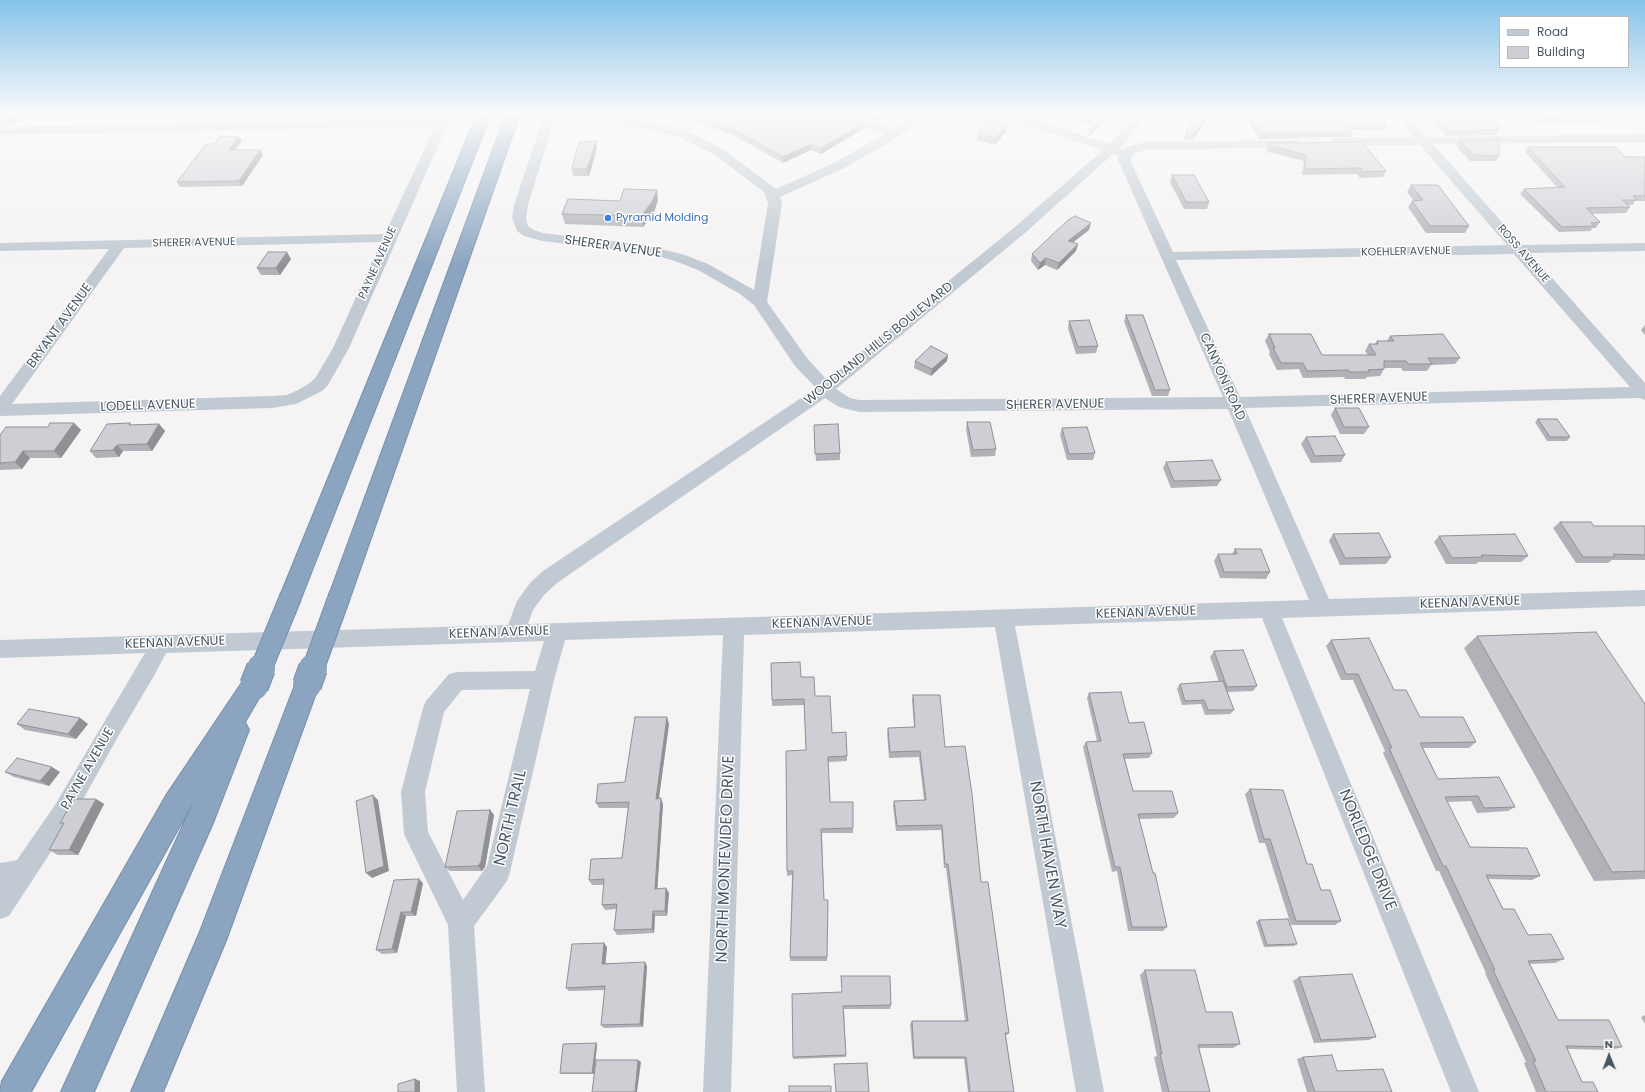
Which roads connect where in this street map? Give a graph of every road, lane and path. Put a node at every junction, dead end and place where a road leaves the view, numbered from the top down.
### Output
1 (422, 165) edge
2 (464, 165) edge
3 (495, 165) edge
4 (534, 165) edge
5 (737, 165) edge
6 (840, 165) edge
7 (1105, 165) edge
8 (1126, 165) edge
9 (1446, 165) edge
10 (773, 195) junction
11 (389, 238) junction
12 (120, 244) junction
13 (0, 247) edge
14 (1645, 247) edge
15 (1519, 250) junction
16 (1168, 256) junction
17 (759, 302) junction
18 (826, 389) junction
19 (1644, 393) edge
20 (295, 398) joint
21 (1234, 403) junction
22 (0, 409) edge
23 (1645, 598) edge
24 (1322, 607) junction
25 (1268, 609) junction
26 (1003, 617) junction
27 (734, 626) junction
28 (557, 631) junction
29 (515, 632) junction
30 (160, 643) junction
31 (0, 649) edge
32 (544, 680) junction
33 (254, 686) junction
34 (11, 873) edge
35 (0, 907) edge
36 (461, 923) junction
37 (13, 1092) edge
38 (77, 1092) edge
39 (147, 1092) edge
40 (471, 1092) edge
41 (718, 1092) edge
42 (1090, 1092) edge
43 (1465, 1092) edge

1 - 11 street, PAYNE AVENUE
2 - 33 highway, bridge
3 - 39 highway, bridge
4 - 17 street, SHERER AVENUE
5 - 10 street
6 - 10 street
7 - 18 street, WOODLAND HILLS BOULEVARD
8 - 16 street, CANYON ROAD
9 - 15 street, ROSS AVENUE
10 - 17 street
11 - 12 street, SHERER AVENUE
11 - 20 street, PAYNE AVENUE
12 - 13 street, SHERER AVENUE
12 - 22 street, BRYANT AVENUE
14 - 15 street, KOEHLER AVENUE
15 - 16 street, KOEHLER AVENUE
15 - 19 street, ROSS AVENUE
16 - 21 street, CANYON ROAD
17 - 18 street, SHERER AVENUE
18 - 21 street, SHERER AVENUE
18 - 29 street, WOODLAND HILLS BOULEVARD
19 - 21 street, SHERER AVENUE
20 - 22 street, LODELL AVENUE
21 - 24 street, CANYON ROAD
23 - 24 street, KEENAN AVENUE
24 - 25 street, KEENAN AVENUE
25 - 26 street, KEENAN AVENUE
25 - 43 street, NORLEDGE DRIVE
26 - 27 street, KEENAN AVENUE
26 - 42 street, NORTH HAVEN WAY
27 - 28 street, KEENAN AVENUE
27 - 41 street, NORTH MONTEVIDEO DRIVE
28 - 29 street, KEENAN AVENUE
28 - 32 street, NORTH TRAIL
29 - 30 street, KEENAN AVENUE
30 - 31 street, KEENAN AVENUE
30 - 34 street, PAYNE AVENUE
32 - 36 street, NORTH TRAIL
32 - 36 street
33 - 37 highway
33 - 38 highway
34 - 35 street, PAYNE AVENUE
36 - 40 street

